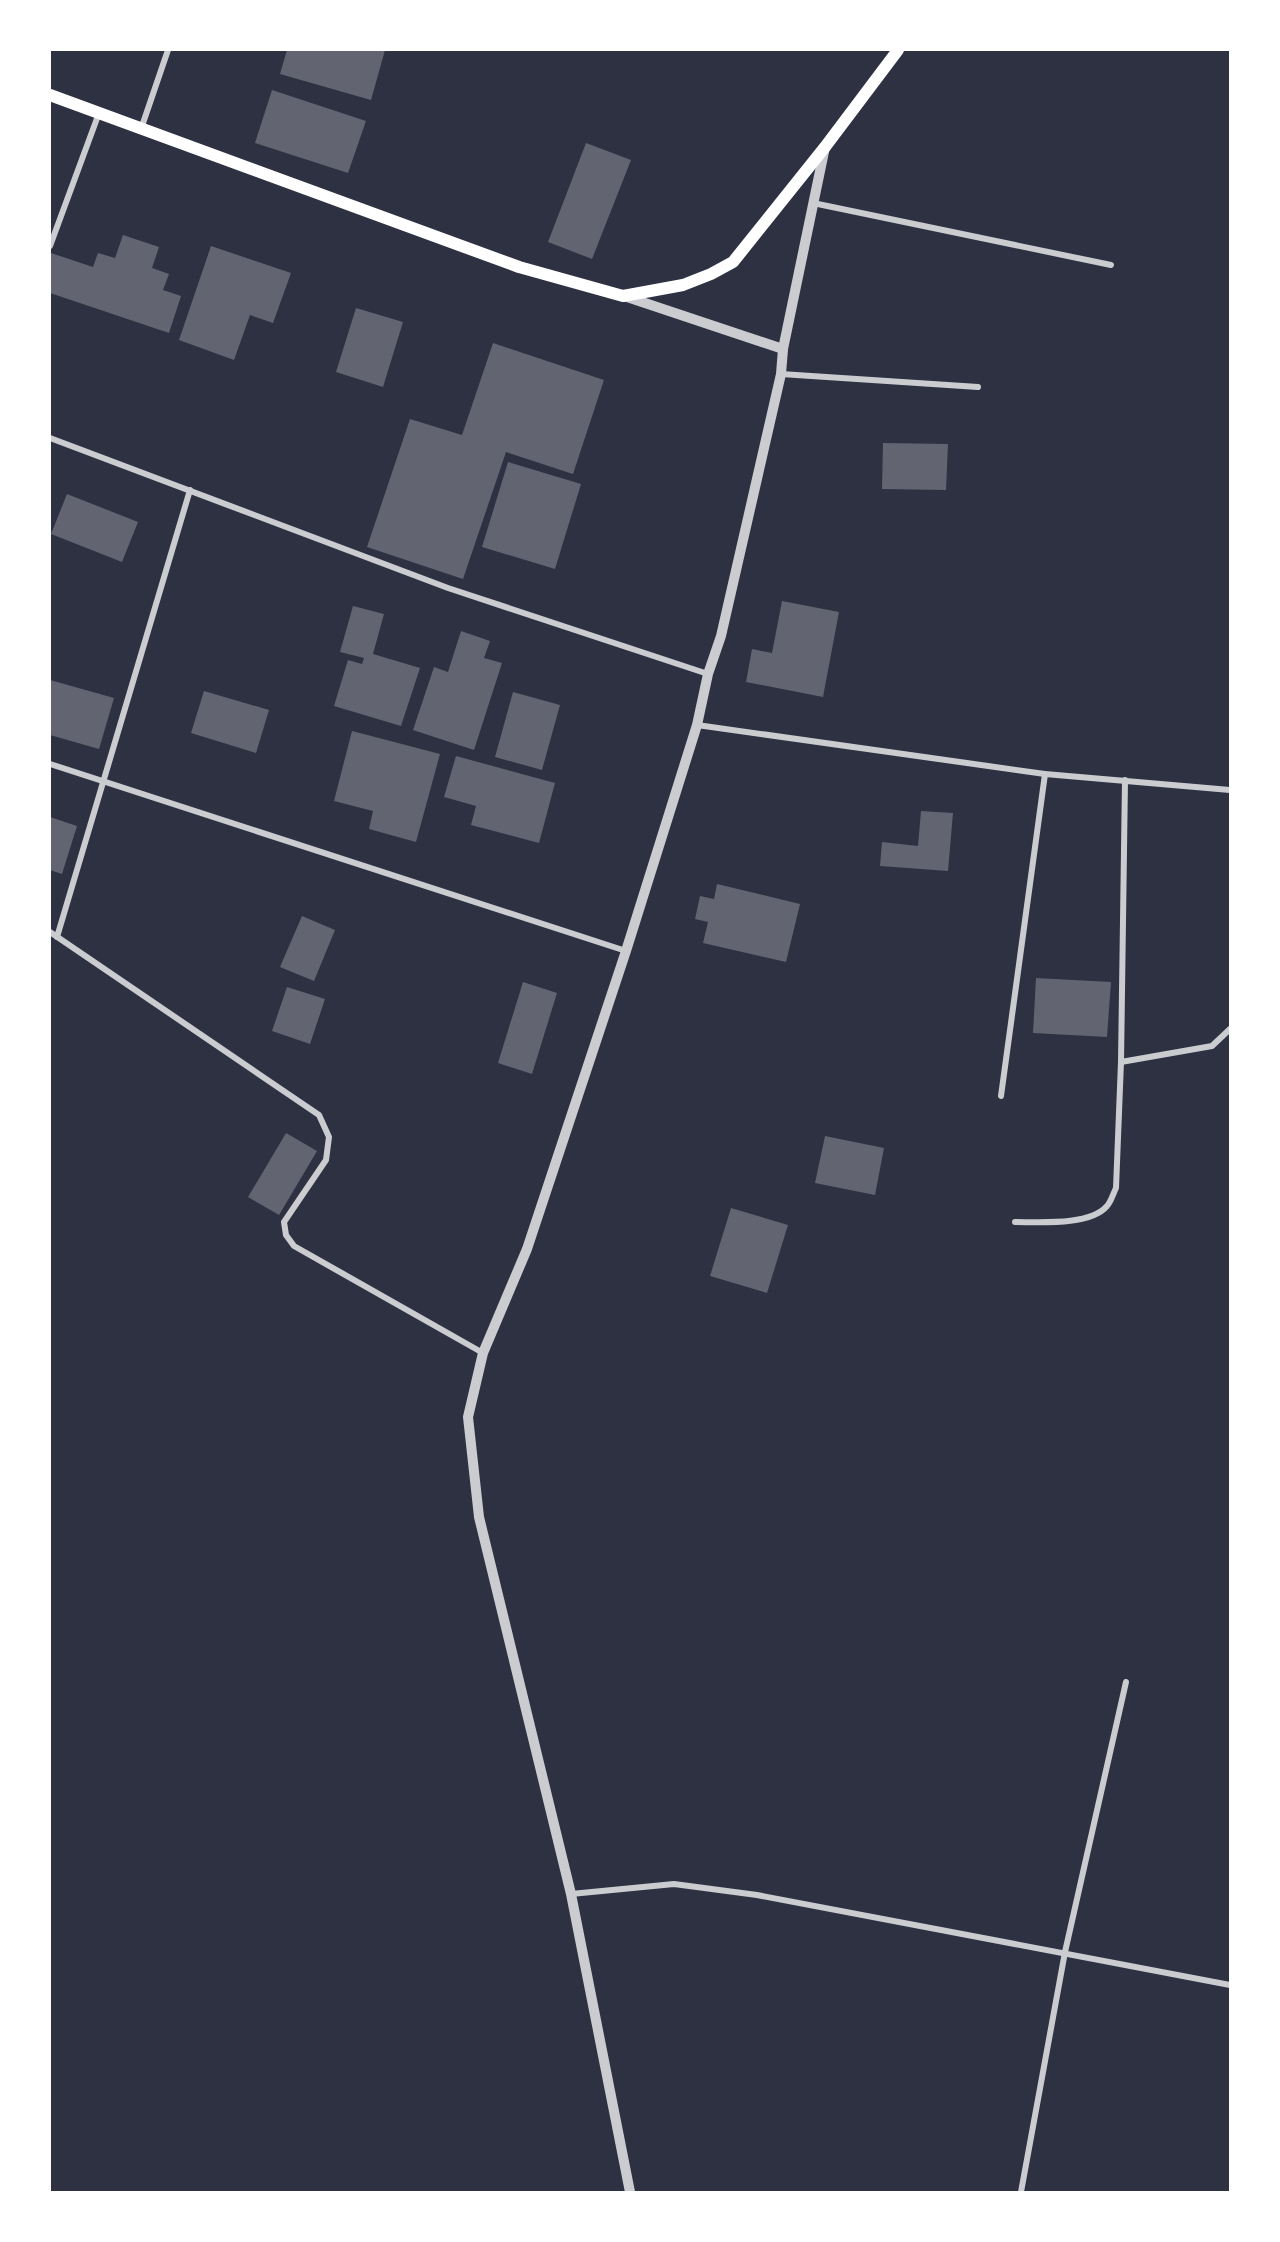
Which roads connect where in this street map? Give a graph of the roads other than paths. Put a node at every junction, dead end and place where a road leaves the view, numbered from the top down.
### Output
1 (168, 50) edge
2 (898, 50) edge
3 (50, 95) edge
4 (99, 113) junction
5 (140, 129) junction
6 (825, 147) junction
7 (813, 203) junction
8 (50, 246) edge
9 (1111, 265) dead end
10 (623, 296) junction
11 (783, 349) junction
12 (781, 374) junction
13 (978, 387) dead end
14 (50, 438) edge
15 (190, 490) junction
16 (708, 674) junction
17 (697, 725) junction
18 (50, 764) edge
19 (1045, 774) junction
20 (1125, 780) junction
21 (104, 782) junction
22 (1230, 790) edge
23 (50, 932) edge
24 (57, 937) junction
25 (626, 951) junction
26 (1230, 1029) edge
27 (1121, 1062) junction
28 (1001, 1096) dead end
29 (1015, 1222) dead end
30 (483, 1353) junction
31 (1126, 1682) dead end
32 (571, 1894) junction
33 (1065, 1952) junction
34 (1230, 1985) edge
35 (630, 2193) edge
36 (1021, 2193) edge

1 - 5 street
2 - 6 main road
3 - 4 main road
4 - 5 main road
4 - 8 street
5 - 10 main road
6 - 7 street
6 - 10 main road
7 - 9 street
7 - 11 street
10 - 11 street
11 - 12 street
12 - 13 street
12 - 16 street
14 - 15 street
15 - 16 street
15 - 21 street
16 - 17 street
17 - 19 street
17 - 25 street
18 - 21 street
19 - 20 street
19 - 28 street
20 - 22 street
20 - 27 street
21 - 24 street
21 - 25 street
23 - 24 street
24 - 30 street
25 - 30 street
26 - 27 street
27 - 29 street
30 - 32 street
31 - 33 street
32 - 33 street
32 - 35 street
33 - 34 street
33 - 36 street

